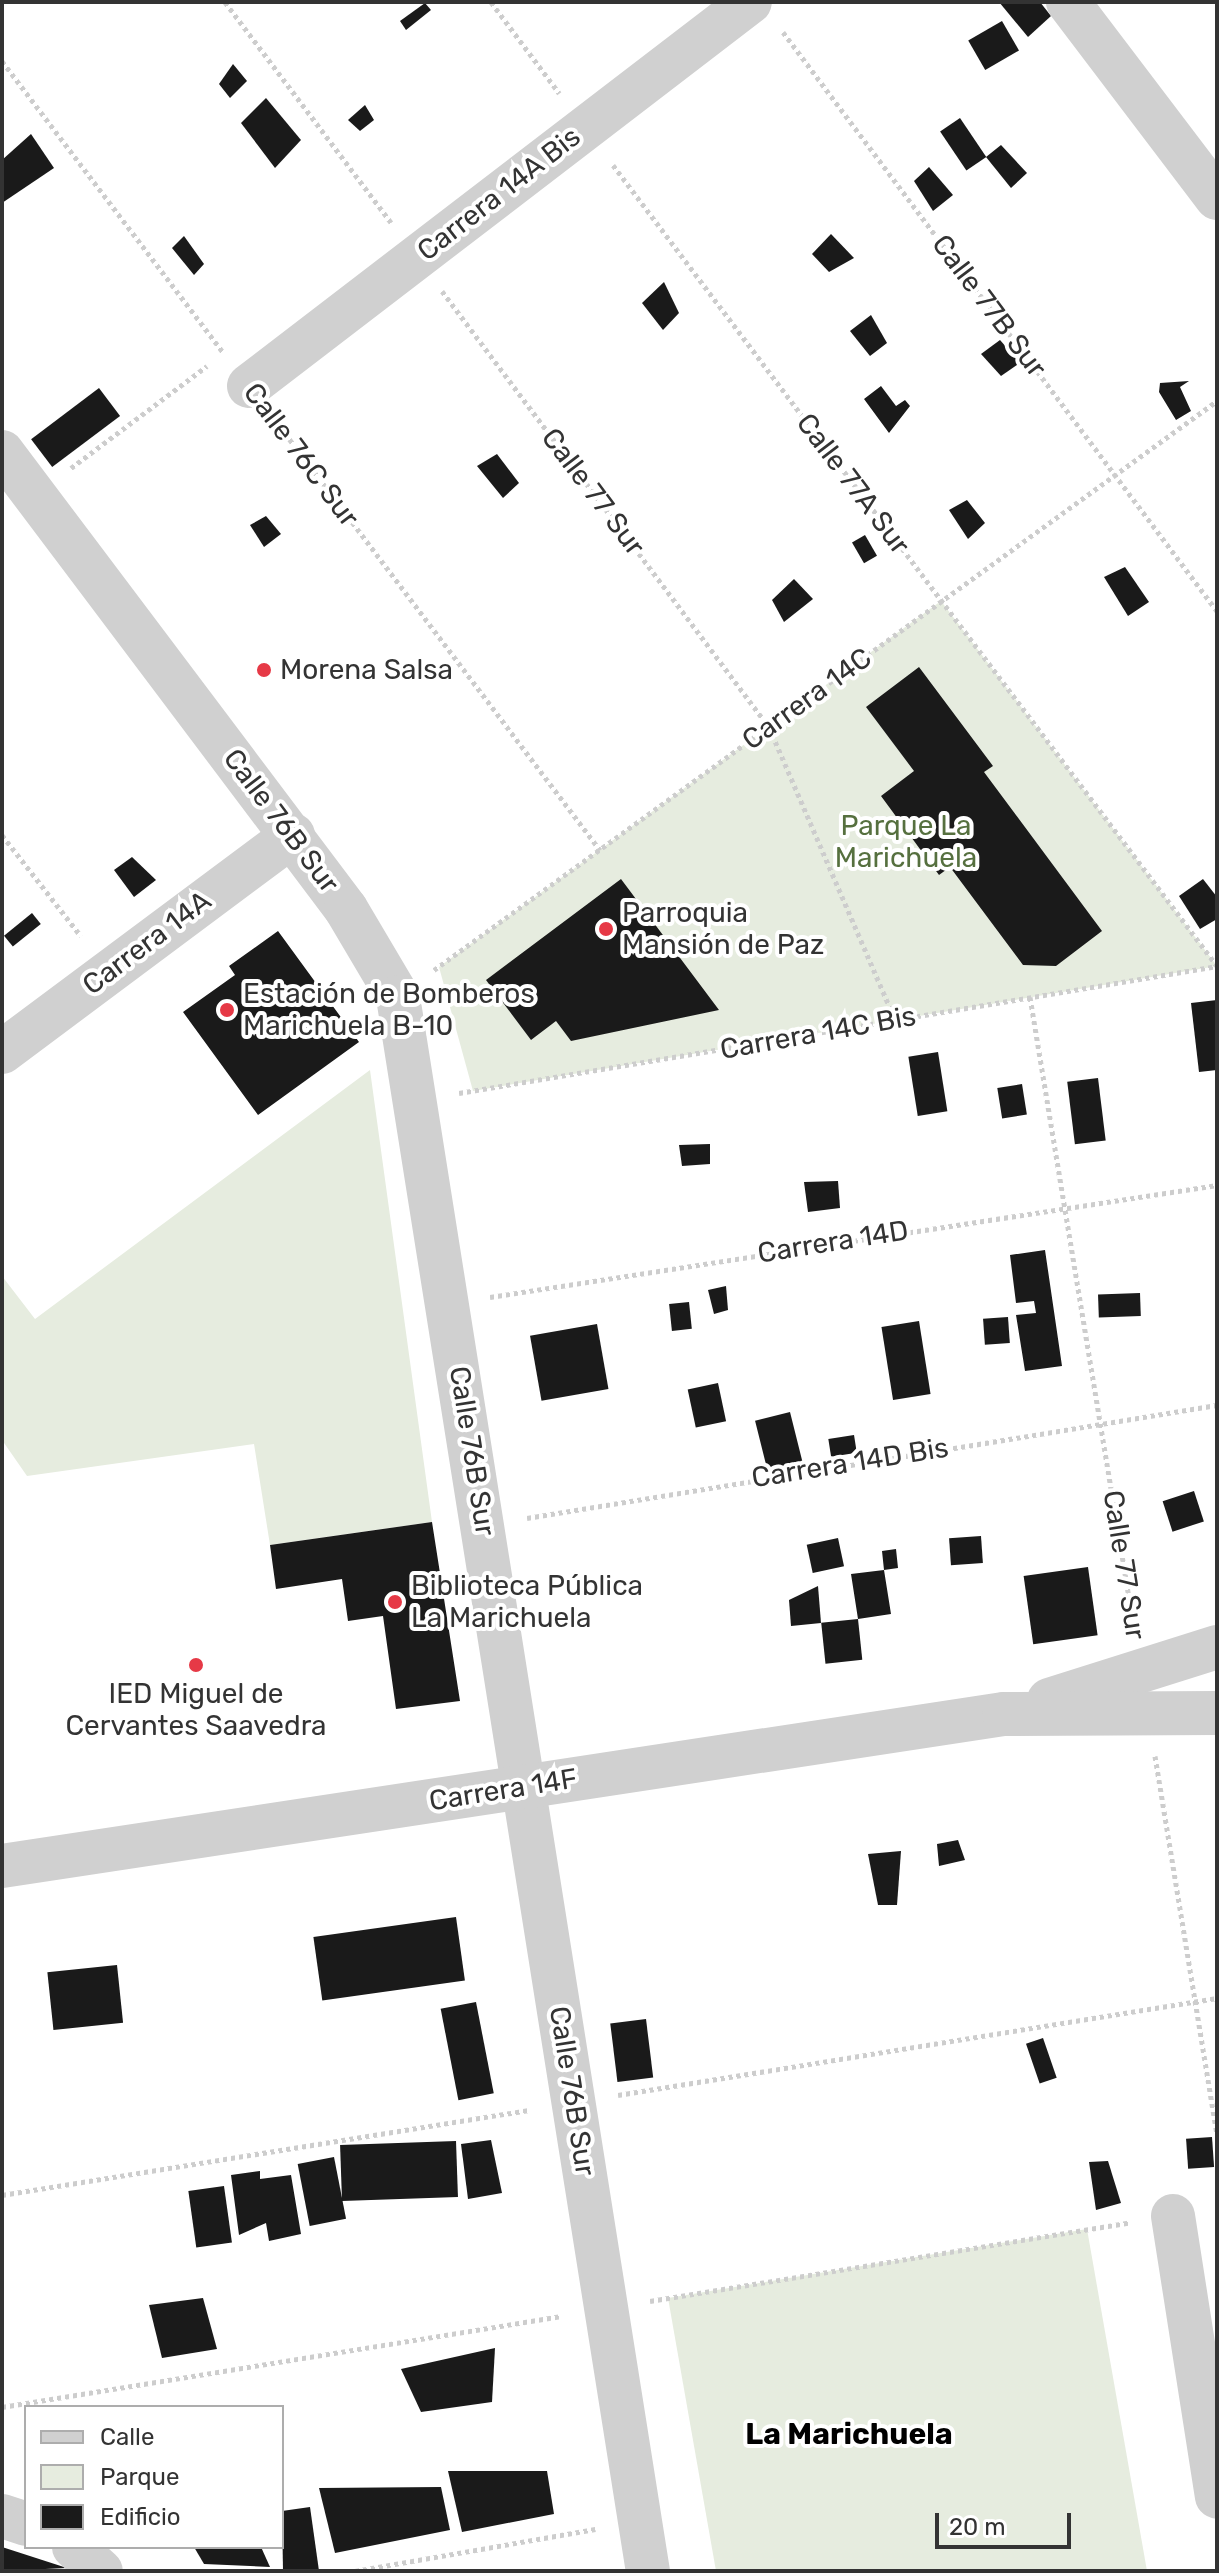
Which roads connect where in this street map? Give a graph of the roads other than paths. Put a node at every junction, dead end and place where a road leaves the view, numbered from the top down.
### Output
1 (1078, 5) edge
2 (765, 15) edge
3 (1213, 186) edge
4 (236, 370) road end
5 (2, 452) edge
6 (293, 835) junction
7 (2, 1052) edge
8 (1217, 1647) edge
9 (1144, 1692) junction
10 (1217, 1713) edge
11 (523, 1787) junction
12 (2, 1866) edge
13 (1173, 2216) dead end
14 (1217, 2497) edge
15 (2, 2516) edge
16 (24, 2523) edge
17 (76, 2549) edge
18 (101, 2571) edge
19 (648, 2571) edge

1 - 3 street
2 - 4 street, Carrera 14A Bis
5 - 6 street, Calle 76B Sur
6 - 7 street, Carrera 14A
6 - 11 street, Calle 76B Sur
8 - 9 street, Carrera 14F
9 - 10 street, Carrera 14F
9 - 11 street, Carrera 14F
11 - 12 street, Carrera 14F
11 - 19 street, Calle 76B Sur
13 - 14 street
15 - 16 street
17 - 18 street

